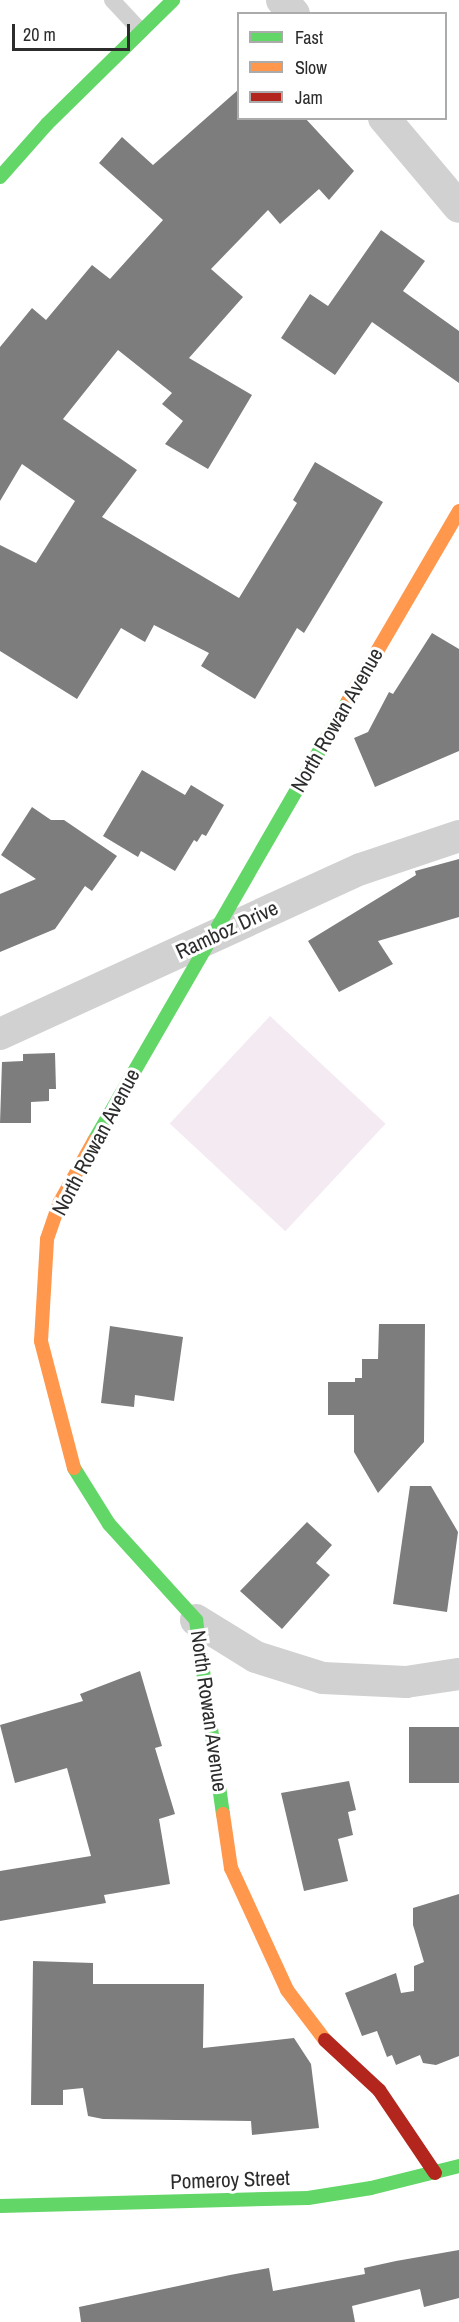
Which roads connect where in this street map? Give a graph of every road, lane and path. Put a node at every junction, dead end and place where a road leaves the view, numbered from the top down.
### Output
1 (112, 0) edge
2 (173, 0) edge
3 (282, 0) edge
4 (292, 12) edge
5 (141, 31) junction
6 (386, 120) edge
7 (0, 177) edge
8 (459, 207) edge
9 (459, 511) edge
10 (459, 836) edge
11 (209, 939) junction
12 (0, 1034) edge
13 (196, 1620) junction
14 (459, 1674) edge
15 (459, 2166) edge
16 (435, 2173) junction
17 (0, 2206) edge

1 - 5 lane
2 - 5 street
3 - 4 street
5 - 7 street
6 - 8 street
9 - 11 street, North Rowan Avenue
10 - 11 street, Ramboz Drive
11 - 12 street, Ramboz Drive
11 - 13 street, North Rowan Avenue
13 - 14 street
13 - 16 street, North Rowan Avenue
15 - 16 street, Pomeroy Street
16 - 17 street, Pomeroy Street

